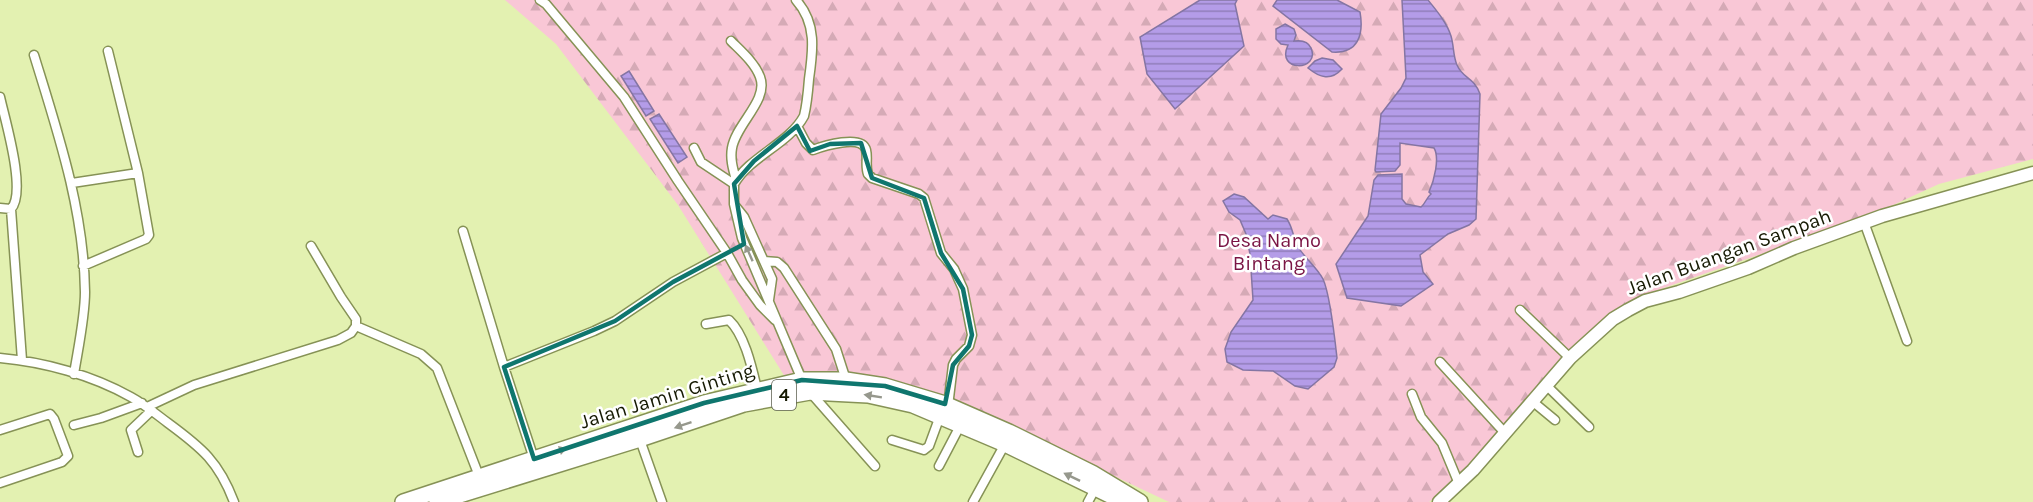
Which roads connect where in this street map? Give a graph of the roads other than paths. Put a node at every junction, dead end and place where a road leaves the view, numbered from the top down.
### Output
1 (796, 0) edge
2 (545, 1) edge
3 (731, 41) dead end
4 (108, 51) dead end
5 (34, 56) dead end
6 (0, 97) edge
7 (797, 126) junction
8 (694, 148) dead end
9 (138, 173) junction
10 (2033, 173) edge
11 (735, 182) junction
12 (72, 183) junction
13 (734, 204) junction
14 (0, 208) edge
15 (11, 208) junction
16 (1864, 222) junction
17 (463, 231) dead end
18 (310, 246) dead end
19 (727, 253) junction
20 (764, 261) junction
21 (83, 266) junction
22 (769, 300) junction
23 (1520, 310) dead end
24 (777, 322) junction
25 (706, 324) dead end
26 (356, 326) junction
27 (1907, 341) dead end
28 (0, 358) edge
29 (1569, 358) junction
30 (22, 360) junction
31 (1440, 362) dead end
32 (504, 367) junction
33 (74, 374) junction
34 (846, 380) junction
35 (1546, 384) junction
36 (806, 386) junction
37 (758, 389) junction
38 (1412, 394) dead end
39 (1533, 401) junction
40 (147, 407) junction
41 (942, 410) junction
42 (1555, 420) dead end
43 (962, 424) junction
44 (74, 425) dead end
45 (1589, 427) dead end
46 (0, 430) edge
47 (638, 432) junction
48 (1505, 433) junction
49 (892, 440) dead end
50 (1005, 444) junction
51 (138, 453) dead end
52 (534, 459) junction
53 (875, 466) dead end
54 (939, 466) dead end
55 (479, 476) junction
56 (0, 483) edge
57 (1459, 484) junction
58 (1102, 495) edge
59 (234, 502) edge
60 (403, 502) edge
61 (437, 502) edge
62 (662, 502) edge
63 (973, 502) edge
64 (1125, 502) edge
65 (1140, 502) edge
66 (1438, 502) edge

1 - 7 street
2 - 19 street
3 - 11 street
4 - 9 street
5 - 12 street
6 - 15 street
7 - 11 street
7 - 41 street
8 - 11 street
9 - 12 street
9 - 21 street
10 - 16 street, Jalan Buangan Sampah
11 - 13 street
12 - 21 street
13 - 20 street
22 -> 13 street
14 - 15 street
15 - 30 street
16 - 27 street
16 - 29 street, Jalan Buangan Sampah
17 - 32 street
18 - 26 street
19 - 24 street
19 - 32 street
20 - 22 street
20 - 34 street
21 - 33 street
22 - 24 street
23 - 29 street
24 - 36 street
25 - 37 street
26 - 40 street
26 - 55 street
28 - 30 street
29 - 35 street, Jalan Buangan Sampah
30 - 33 street
31 - 48 street
32 - 52 street
33 - 40 street
34 - 36 highway, Jalan Jamin Ginting / 4
34 - 41 highway, Jalan Jamin Ginting / 4
35 - 39 street, Jalan Buangan Sampah
35 - 45 street
36 - 37 highway, Jalan Jamin Ginting / 4
41 -> 36 highway, Jalan Jamin Ginting / 4
36 -> 47 highway, Jalan Jamin Ginting / 4
36 - 53 street
37 - 47 highway, Jalan Jamin Ginting / 4
38 - 57 street
39 - 42 street
39 - 48 street, Jalan Buangan Sampah
40 - 44 street
40 - 51 street
40 - 59 street
41 - 43 highway, Jalan Jamin Ginting / 4
41 - 49 street
41 - 58 highway, Jalan Jamin Ginting / 4
43 - 50 highway, Jalan Jamin Ginting / 4
43 - 54 street
46 - 56 street
52 -> 47 highway, Jalan Jamin Ginting / 4
47 - 61 highway, Jalan Jamin Ginting / 4
47 - 62 street
48 - 57 street, Jalan Buangan Sampah
58 -> 50 highway, Jalan Jamin Ginting / 4
50 - 63 street
52 - 55 highway, Jalan Jamin Ginting / 4
55 - 60 highway, Jalan Jamin Ginting / 4
57 - 66 street, Jalan Buangan Sampah
58 - 64 highway, Jalan Jamin Ginting / 4
58 - 65 highway, Jalan Jamin Ginting / 4

